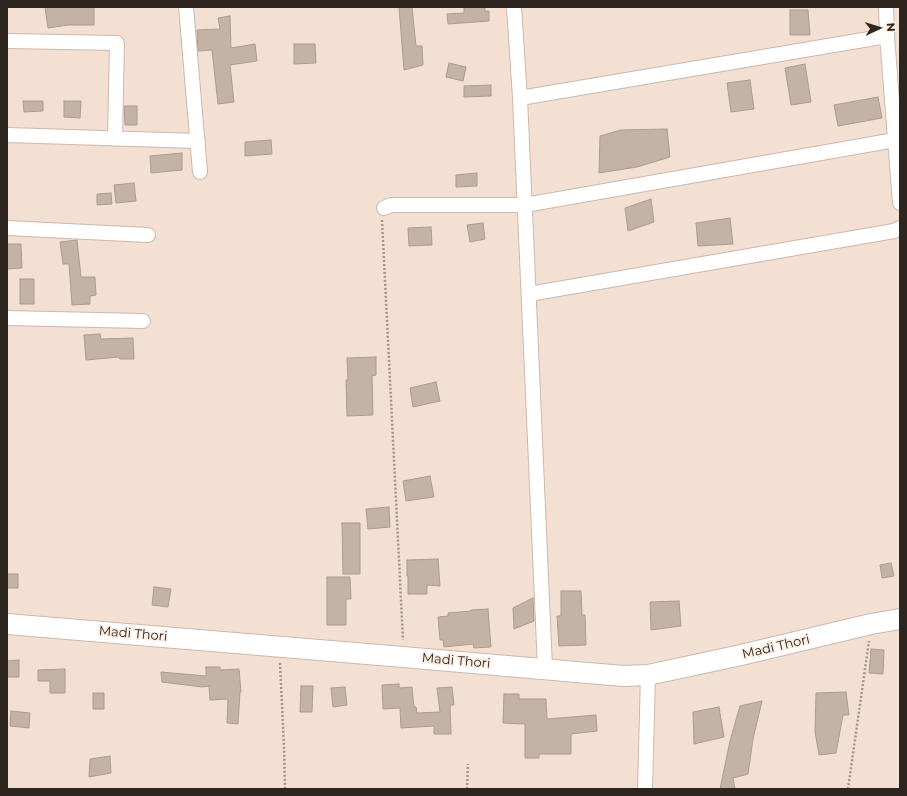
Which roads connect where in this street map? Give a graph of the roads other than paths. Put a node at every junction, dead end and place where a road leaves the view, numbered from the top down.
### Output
1 (186, 7) edge
2 (514, 7) edge
3 (886, 7) edge
4 (887, 36) junction
5 (7, 41) edge
6 (520, 98) junction
7 (7, 135) edge
8 (115, 139) junction
9 (895, 140) junction
10 (198, 141) junction
11 (200, 172) dead end
12 (900, 203) edge
13 (525, 205) junction
14 (384, 208) road end
15 (7, 228) edge
16 (900, 228) edge
17 (148, 235) dead end
18 (529, 294) junction
19 (7, 318) edge
20 (143, 321) dead end
21 (900, 618) edge
22 (7, 624) edge
23 (545, 668) junction
24 (648, 675) junction
25 (645, 789) edge

1 - 10 street
2 - 6 street
3 - 4 street
4 - 6 street
4 - 9 street
5 - 8 street
6 - 13 street
7 - 8 street
8 - 10 street
9 - 12 street
9 - 13 street
10 - 11 street
13 - 14 street
13 - 18 street
15 - 17 street
16 - 18 street
18 - 23 street
19 - 20 street
21 - 24 main road, Madi Thori
22 - 23 main road, Madi Thori
23 - 24 main road, Madi Thori
24 - 25 street

